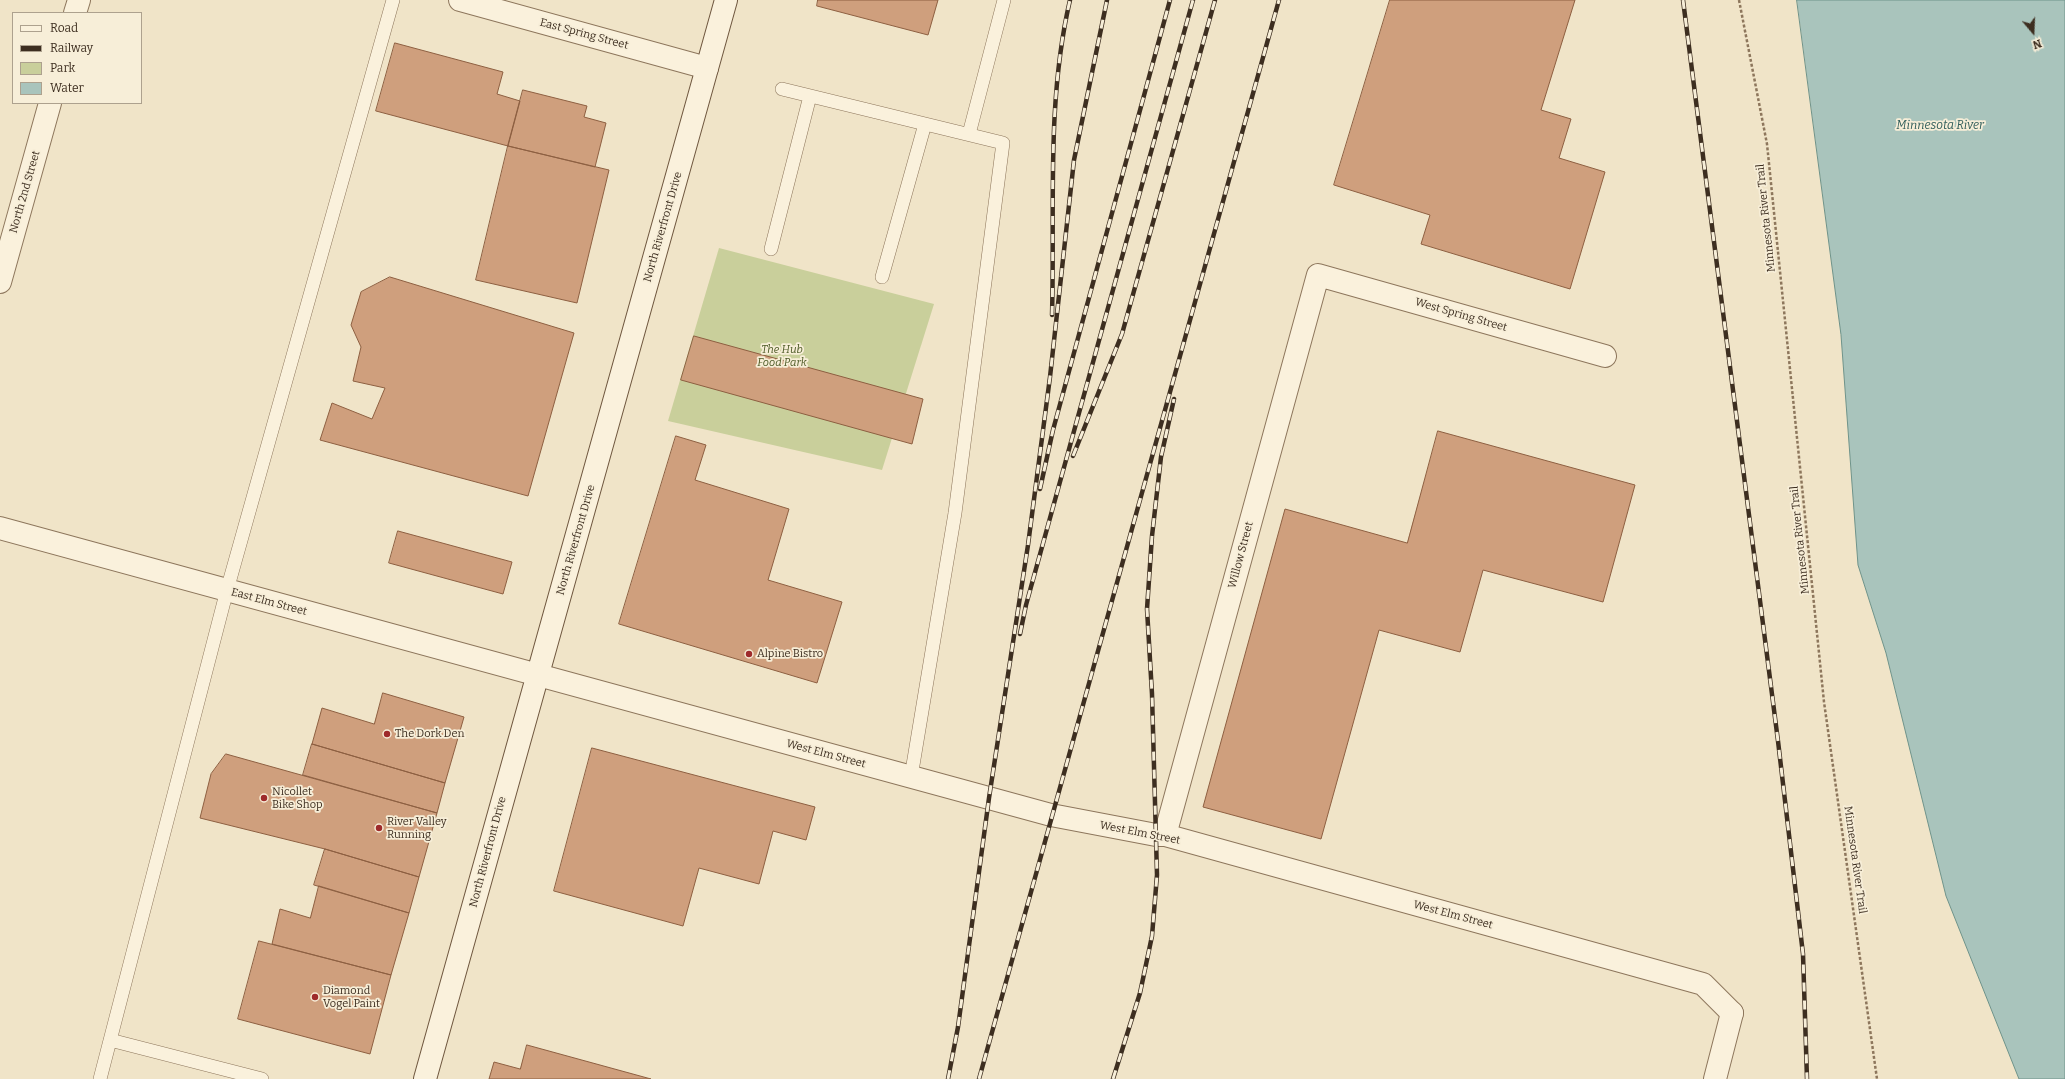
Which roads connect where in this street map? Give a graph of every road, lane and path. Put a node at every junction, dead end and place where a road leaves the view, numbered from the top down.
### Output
1 (79, 0) edge
2 (393, 0) edge
3 (460, 0) edge
4 (726, 0) edge
5 (1004, 0) edge
6 (1739, 0) edge
7 (75, 12) edge
8 (707, 68) junction
9 (782, 89) dead end
10 (810, 96) junction
11 (50, 104) edge
12 (925, 124) junction
13 (969, 134) junction
14 (771, 249) dead end
15 (1318, 275) joint
16 (882, 277) dead end
17 (0, 282) edge
18 (1605, 356) dead end
19 (0, 528) edge
20 (227, 590) junction
21 (538, 674) junction
22 (911, 777) junction
23 (1165, 835) junction
24 (110, 1040) junction
25 (100, 1079) edge
26 (262, 1079) edge
27 (426, 1079) edge
28 (1715, 1079) edge
29 (1877, 1079) edge

1 - 7 street
2 - 20 lane
3 - 8 street, East Spring Street
4 - 8 street, North Riverfront Drive
5 - 13 lane
6 - 29 path, Minnesota River Trail
8 - 21 street, North Riverfront Drive
9 - 10 lane
10 - 12 lane
10 - 14 lane
11 - 17 street, North 2nd Street
12 - 13 lane
12 - 16 lane
13 - 22 lane
15 - 18 street, West Spring Street
15 - 23 street, Willow Street
19 - 20 street, East Elm Street
20 - 21 street, East Elm Street
20 - 24 lane
21 - 22 street, West Elm Street
21 - 27 street, North Riverfront Drive
22 - 23 street, West Elm Street
23 - 28 street, West Elm Street
24 - 25 lane
24 - 26 lane

